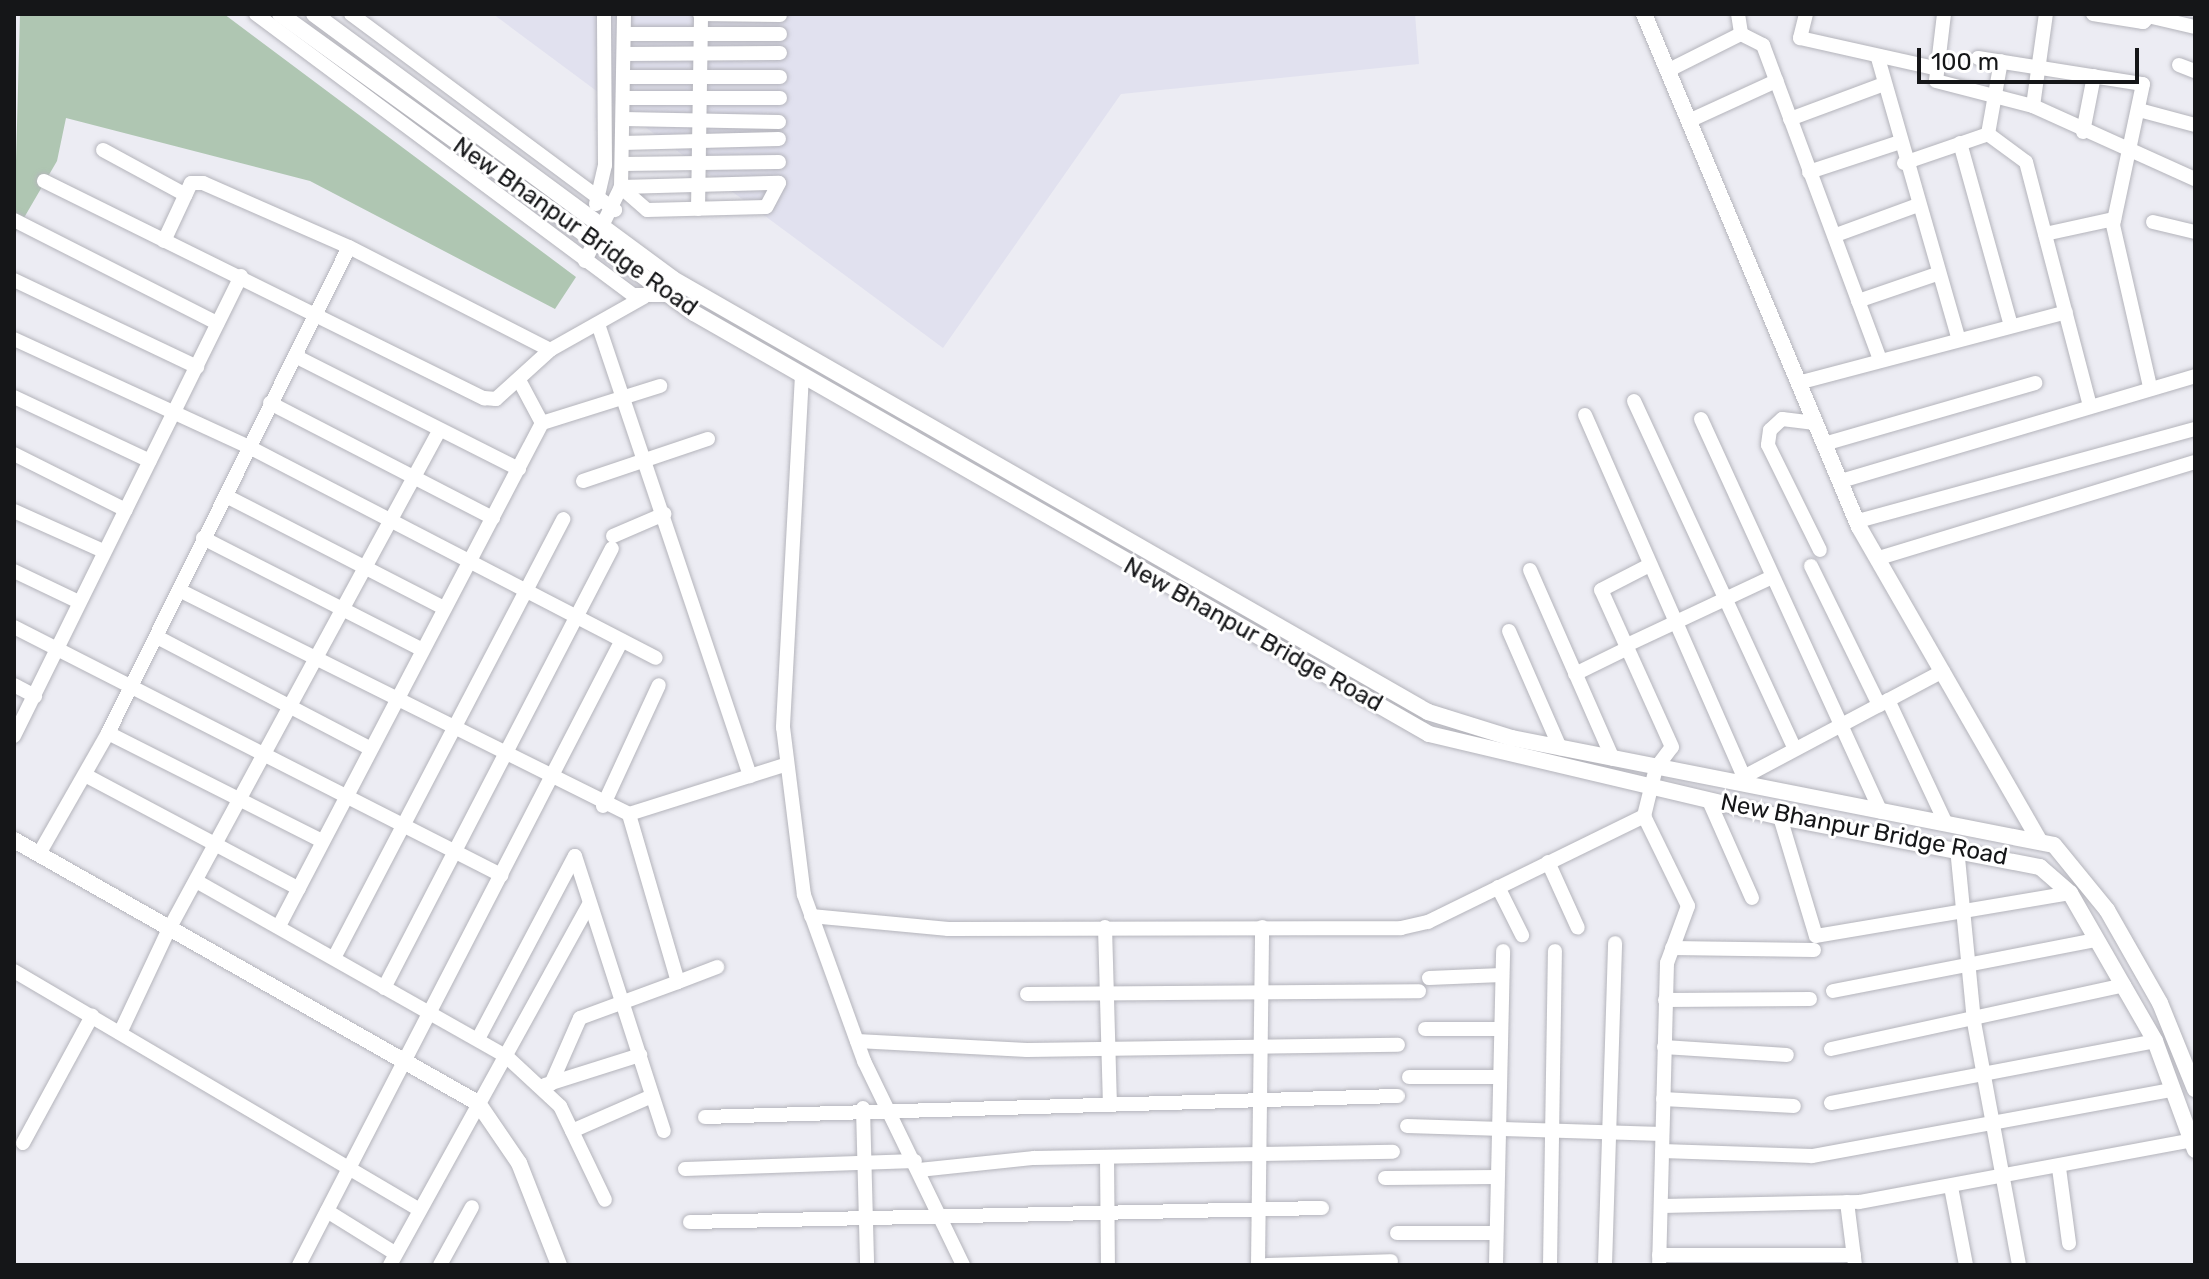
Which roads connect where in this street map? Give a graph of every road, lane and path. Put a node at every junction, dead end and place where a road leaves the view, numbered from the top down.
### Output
1 (256, 14) edge
2 (280, 14) edge
3 (314, 14) edge
4 (351, 14) edge
5 (604, 14) edge
6 (624, 14) edge
7 (700, 14) edge
8 (1644, 14) edge
9 (1738, 14) edge
10 (1806, 14) edge
11 (1944, 14) edge
12 (2046, 14) edge
13 (2093, 14) edge
14 (780, 15) edge
15 (2152, 15) edge
16 (2195, 27) edge
17 (624, 34) junction
18 (701, 34) junction
19 (780, 34) dead end
20 (1741, 34) junction
21 (780, 53) dead end
22 (624, 54) junction
23 (700, 54) junction
24 (1878, 58) junction
25 (1978, 58) dead end
26 (2001, 61) junction
27 (2179, 65) dead end
28 (2037, 66) junction
29 (1934, 68) junction
30 (1671, 69) junction
31 (2195, 71) edge
32 (2094, 76) junction
33 (623, 77) junction
34 (700, 77) junction
35 (780, 77) dead end
36 (1776, 81) junction
37 (1884, 84) junction
38 (1992, 96) junction
39 (623, 98) junction
40 (699, 98) junction
41 (780, 98) dead end
42 (2033, 106) junction
43 (2139, 110) junction
44 (623, 119) junction
45 (1790, 119) junction
46 (1691, 120) junction
47 (699, 121) junction
48 (779, 122) dead end
49 (2195, 125) edge
50 (2083, 132) junction
51 (1988, 134) junction
52 (779, 139) dead end
53 (698, 141) junction
54 (1900, 142) junction
55 (622, 143) junction
56 (1960, 143) junction
57 (2133, 146) junction
58 (103, 150) dead end
59 (779, 162) dead end
60 (698, 163) junction
61 (1904, 163) junction
62 (622, 164) junction
63 (1809, 172) junction
64 (2195, 179) edge
65 (44, 181) dead end
66 (698, 184) junction
67 (621, 187) junction
68 (186, 195) junction
69 (599, 200) junction
70 (1918, 205) junction
71 (698, 209) junction
72 (615, 210) junction
73 (586, 217) junction
74 (2114, 219) junction
75 (14, 220) edge
76 (2153, 222) dead end
77 (2195, 232) edge
78 (578, 233) junction
79 (2045, 234) junction
80 (1836, 235) junction
81 (600, 239) junction
82 (164, 241) junction
83 (349, 247) junction
84 (568, 248) junction
85 (585, 261) junction
86 (1937, 274) junction
87 (241, 276) junction
88 (14, 280) edge
89 (666, 295) junction
90 (644, 297) junction
91 (1858, 301) junction
92 (317, 310) junction
93 (2066, 312) junction
94 (217, 323) junction
95 (598, 324) junction
96 (2011, 326) junction
97 (14, 339) edge
98 (1959, 340) junction
99 (550, 350) junction
100 (295, 356) junction
101 (1880, 360) junction
102 (197, 367) junction
103 (802, 375) junction
104 (2195, 376) edge
105 (519, 380) junction
106 (1798, 383) junction
107 (2035, 383) dead end
108 (660, 386) dead end
109 (2150, 386) junction
110 (14, 397) edge
111 (623, 398) junction
112 (1634, 401) dead end
113 (270, 403) junction
114 (2090, 406) junction
115 (1585, 415) dead end
116 (173, 416) junction
117 (1701, 419) dead end
118 (542, 423) junction
119 (1815, 423) junction
120 (2195, 429) edge
121 (439, 431) junction
122 (708, 439) dead end
123 (1824, 444) junction
124 (249, 447) junction
125 (14, 454) edge
126 (646, 460) junction
127 (150, 461) junction
128 (2195, 462) edge
129 (519, 469) junction
130 (415, 478) junction
131 (583, 481) dead end
132 (1841, 481) junction
133 (226, 496) junction
134 (126, 510) junction
135 (14, 511) edge
136 (664, 514) junction
137 (493, 518) junction
138 (563, 519) dead end
139 (1858, 521) junction
140 (390, 523) junction
141 (203, 538) junction
142 (101, 550) junction
143 (1820, 550) dead end
144 (1879, 558) junction
145 (470, 562) junction
146 (1648, 566) junction
147 (1811, 566) dead end
148 (364, 570) junction
149 (1530, 570) dead end
150 (14, 571) edge
151 (1772, 577) junction
152 (179, 590) junction
153 (528, 592) junction
154 (1724, 601) junction
155 (79, 602) junction
156 (444, 608) junction
157 (1240, 609) junction
158 (340, 613) junction
159 (576, 616) junction
160 (1674, 622) junction
161 (1231, 624) junction
162 (14, 627) edge
163 (1509, 631) dead end
164 (157, 637) junction
165 (621, 642) junction
166 (1628, 646) junction
167 (56, 647) junction
168 (421, 649) junction
169 (656, 658) dead end
170 (319, 662) junction
171 (1943, 671) junction
172 (1575, 674) junction
173 (14, 685) edge
174 (659, 685) dead end
175 (131, 686) junction
176 (35, 696) junction
177 (397, 701) junction
178 (1883, 702) junction
179 (294, 707) junction
180 (1842, 724) junction
181 (455, 725) junction
182 (108, 733) junction
183 (14, 736) edge
184 (369, 748) junction
185 (1560, 748) junction
186 (1795, 749) junction
187 (269, 751) junction
188 (506, 754) junction
189 (1613, 759) junction
190 (784, 765) junction
191 (1656, 768) junction
192 (85, 775) junction
193 (750, 776) junction
194 (552, 777) junction
195 (1738, 780) junction
196 (1651, 788) junction
197 (345, 792) junction
198 (244, 801) junction
199 (1709, 801) junction
200 (603, 806) junction
201 (1881, 812) junction
202 (629, 814) junction
203 (1644, 816) junction
204 (1780, 817) junction
205 (1946, 824) junction
206 (401, 826) junction
207 (14, 840) edge
208 (320, 840) junction
209 (2039, 840) junction
210 (221, 846) junction
211 (453, 848) junction
212 (1957, 848) junction
213 (39, 854) junction
214 (1548, 862) junction
215 (501, 875) junction
216 (198, 882) junction
217 (1498, 887) junction
218 (299, 889) junction
219 (2070, 893) junction
220 (1752, 898) dead end
221 (589, 905) junction
222 (1960, 907) junction
223 (811, 916) junction
224 (279, 926) junction
225 (1105, 927) junction
226 (1262, 927) junction
227 (1578, 928) dead end
228 (168, 931) junction
229 (1522, 935) dead end
230 (2096, 940) junction
231 (1615, 943) dead end
232 (1672, 948) junction
233 (1814, 950) dead end
234 (1503, 951) dead end
235 (1555, 951) dead end
236 (335, 956) junction
237 (1968, 966) junction
238 (717, 967) dead end
239 (14, 971) edge
240 (1502, 975) junction
241 (1429, 978) dead end
242 (678, 982) junction
243 (2124, 985) junction
244 (384, 988) junction
245 (1260, 991) junction
246 (1419, 991) dead end
247 (1833, 991) dead end
248 (1107, 993) junction
249 (1027, 994) dead end
250 (1810, 999) dead end
251 (1665, 1000) junction
252 (619, 1003) junction
253 (431, 1010) junction
254 (92, 1016) junction
255 (1974, 1022) junction
256 (1425, 1029) dead end
257 (1501, 1029) junction
258 (120, 1033) junction
259 (478, 1039) junction
260 (857, 1041) junction
261 (2155, 1041) junction
262 (1261, 1045) junction
263 (1398, 1045) dead end
264 (1109, 1047) junction
265 (1664, 1047) junction
266 (1831, 1049) dead end
267 (640, 1055) junction
268 (1787, 1055) dead end
269 (506, 1056) junction
270 (405, 1068) junction
271 (1985, 1071) junction
272 (1409, 1077) dead end
273 (1499, 1077) junction
274 (545, 1085) junction
275 (2195, 1089) edge
276 (2173, 1090) junction
277 (652, 1096) junction
278 (1398, 1096) dead end
279 (1663, 1099) junction
280 (1257, 1102) junction
281 (478, 1103) junction
282 (1110, 1103) junction
283 (1831, 1103) dead end
284 (1794, 1106) dead end
285 (888, 1107) junction
286 (863, 1108) junction
287 (705, 1117) dead end
288 (1995, 1124) junction
289 (1407, 1126) dead end
290 (1497, 1129) junction
291 (1554, 1130) junction
292 (1607, 1130) junction
293 (572, 1131) junction
294 (664, 1131) dead end
295 (1662, 1134) junction
296 (23, 1143) dead end
297 (2194, 1145) edge
298 (1662, 1151) junction
299 (1393, 1152) dead end
300 (1259, 1155) junction
301 (1107, 1157) junction
302 (863, 1164) junction
303 (917, 1166) junction
304 (2059, 1168) junction
305 (349, 1169) junction
306 (685, 1169) dead end
307 (1496, 1177) junction
308 (1385, 1178) dead end
309 (2006, 1179) junction
310 (1951, 1187) junction
311 (605, 1200) dead end
312 (1847, 1202) junction
313 (1662, 1206) junction
314 (472, 1207) dead end
315 (1322, 1208) dead end
316 (420, 1210) junction
317 (327, 1211) junction
318 (1260, 1211) junction
319 (1108, 1213) junction
320 (942, 1215) junction
321 (864, 1220) junction
322 (690, 1222) dead end
323 (1397, 1233) dead end
324 (1496, 1233) junction
325 (2069, 1243) dead end
326 (393, 1259) edge
327 (1659, 1260) edge
328 (1855, 1260) edge
329 (1391, 1261) dead end
330 (299, 1265) edge
331 (440, 1265) edge
332 (559, 1265) edge
333 (867, 1265) edge
334 (963, 1265) edge
335 (1108, 1265) edge
336 (1258, 1265) edge
337 (1267, 1265) edge
338 (1496, 1265) edge
339 (1550, 1265) edge
340 (1605, 1265) edge
341 (1966, 1265) edge
342 (2019, 1265) edge

1 - 84 street
2 - 78 street, New Bhanpur Bridge Road
3 - 73 street, New Bhanpur Bridge Road
4 - 69 street
5 - 69 street
6 - 17 street
7 - 14 street
7 - 18 street
8 - 30 street
9 - 20 street
10 - 24 street
11 - 29 street
12 - 28 street
13 - 15 street
15 - 16 street
17 - 18 street
17 - 22 street
18 - 19 street
18 - 23 street
20 - 30 street
20 - 36 street
21 - 23 street
22 - 23 street
22 - 33 street
23 - 34 street
24 - 29 street
24 - 37 street
25 - 26 street
26 - 28 street
26 - 38 street
27 - 31 street
28 - 32 street
28 - 42 street
29 - 38 street
30 - 46 street
32 - 43 street
32 - 50 street
33 - 34 street
33 - 39 street
34 - 35 street
34 - 40 street
36 - 45 street
36 - 46 street
37 - 45 street
37 - 54 street
38 - 42 street
38 - 51 street
39 - 40 street
39 - 44 street
40 - 41 street
40 - 47 street
42 - 50 street
43 - 49 street
43 - 57 street
44 - 47 street
44 - 55 street
45 - 63 street
46 - 106 street
47 - 48 street
47 - 53 street
50 - 57 street
51 - 56 street
51 - 79 street
52 - 53 street
53 - 55 street
53 - 60 street
54 - 61 street
54 - 63 street
55 - 62 street
56 - 61 street
56 - 96 street
57 - 64 street
57 - 74 street
58 - 68 street
59 - 60 street
60 - 62 street
60 - 66 street
61 - 70 street
62 - 67 street
63 - 80 street
65 - 82 street
66 - 67 street
66 - 71 street
66 - 71 street
67 - 71 street
67 - 72 street
68 - 82 street
68 - 83 street
69 - 72 street
69 - 73 street
70 - 80 street
70 - 86 street
72 - 81 street
73 - 78 street
73 - 81 street, New Bhanpur Bridge Road
74 - 79 street
74 - 109 street
75 - 94 street
76 - 77 street
78 - 81 street, New Bhanpur Bridge Road
78 - 84 street
79 - 93 street
80 - 91 street
81 - 85 street
81 - 89 street, New Bhanpur Bridge Road
81 - 157 street, New Bhanpur Bridge Road
82 - 87 street
83 - 92 street
83 - 99 street
84 - 85 street
85 - 90 street
86 - 91 street
86 - 98 street
87 - 92 street
87 - 94 street
88 - 102 street
89 - 90 street
89 - 103 street, New Bhanpur Bridge Road
90 - 95 street
91 - 101 street
92 - 100 street
92 - 105 street
93 - 96 street
93 - 114 street
94 - 102 street
95 - 99 street
95 - 111 street
96 - 98 street
97 - 116 street
98 - 101 street
99 - 105 street
100 - 113 street
100 - 121 street
101 - 106 street
102 - 116 street
103 - 161 street, New Bhanpur Bridge Road
103 - 190 street
104 - 109 street
105 - 118 street
106 - 119 street
107 - 123 street
108 - 111 street
109 - 114 street
110 - 127 street
111 - 118 street
111 - 126 street
112 - 154 street
113 - 124 street
113 - 130 street
114 - 132 street
115 - 146 street
116 - 124 street
116 - 127 street
117 - 151 street
118 - 129 street
119 - 123 street
119 - 143 street
120 - 139 street
121 - 129 street
121 - 130 street
122 - 126 street
123 - 132 street
124 - 133 street
124 - 140 street
125 - 134 street
126 - 131 street
126 - 136 street
127 - 134 street
128 - 144 street
129 - 137 street
130 - 137 street
130 - 140 street
132 - 139 street
133 - 141 street
133 - 148 street
134 - 142 street
135 - 142 street
136 - 159 street
136 - 193 street
137 - 145 street
138 - 153 street
139 - 144 street
140 - 145 street
140 - 148 street
141 - 152 street
141 - 158 street
142 - 155 street
144 - 171 street
145 - 153 street
145 - 156 street
146 - 160 street
146 - 166 street
147 - 178 street
148 - 156 street
148 - 158 street
149 - 172 street
150 - 155 street
151 - 154 street
151 - 180 street
152 - 164 street
152 - 170 street
153 - 159 street
153 - 181 street
154 - 160 street
154 - 186 street
155 - 167 street
156 - 168 street
157 - 161 street
157 - 185 street, New Bhanpur Bridge Road
158 - 168 street
158 - 170 street
159 - 165 street
159 - 188 street
160 - 166 street
160 - 195 street
161 - 196 street, New Bhanpur Bridge Road
162 - 167 street
163 - 185 street
164 - 175 street
164 - 179 street
165 - 169 street
165 - 194 street
166 - 172 street
166 - 191 street
167 - 175 street
167 - 176 street
168 - 177 street
170 - 177 street
170 - 179 street
171 - 178 street
171 - 209 street
172 - 189 street
173 - 176 street
174 - 200 street
175 - 182 street
175 - 187 street
176 - 183 street
177 - 181 street
177 - 184 street
178 - 180 street
178 - 205 street
179 - 184 street
179 - 187 street
180 - 186 street
180 - 201 street
181 - 188 street
181 - 206 street
182 - 192 street
182 - 198 street
184 - 197 street
185 - 189 street, New Bhanpur Bridge Road
186 - 195 street
187 - 197 street
187 - 198 street
188 - 194 street
188 - 211 street
189 - 191 street, New Bhanpur Bridge Road
190 - 193 street
190 - 223 street
191 - 195 street, New Bhanpur Bridge Road
191 - 196 street
192 - 210 street
192 - 213 street
193 - 202 street
194 - 200 street
194 - 215 street
195 - 201 street, New Bhanpur Bridge Road
196 - 199 street, New Bhanpur Bridge Road
196 - 203 street
197 - 206 street
197 - 208 street
198 - 208 street
198 - 210 street
199 - 204 street, New Bhanpur Bridge Road
199 - 220 street
200 - 202 street
201 - 205 street, New Bhanpur Bridge Road
202 - 242 street
203 - 214 street
203 - 232 street
204 - 212 street, New Bhanpur Bridge Road
204 - 222 street
205 - 209 street, New Bhanpur Bridge Road
206 - 211 street
206 - 236 street
207 - 213 street
208 - 218 street
209 - 275 street, New Bhanpur Bridge Road
210 - 216 street
210 - 218 street
211 - 215 street
211 - 244 street
212 - 219 street, New Bhanpur Bridge Road
212 - 222 street
213 - 228 street
214 - 217 street
214 - 227 street
215 - 253 street
216 - 224 street
216 - 228 street
217 - 226 street
217 - 229 street
218 - 224 street
219 - 222 street
219 - 230 street, New Bhanpur Bridge Road
221 - 252 street
221 - 259 street
221 - 269 street
222 - 237 street
223 - 225 street
223 - 260 street
224 - 236 street
225 - 226 street
225 - 248 street
226 - 245 street
228 - 258 street
228 - 270 street
230 - 237 street
230 - 243 street, New Bhanpur Bridge Road
231 - 292 street
232 - 233 street
232 - 251 street
234 - 240 street
235 - 291 street
236 - 244 street
237 - 247 street
237 - 255 street
238 - 242 street
239 - 254 street
240 - 241 street
240 - 257 street
242 - 252 street
243 - 255 street
243 - 261 street, New Bhanpur Bridge Road
244 - 253 street
245 - 246 street
245 - 248 street
245 - 262 street
248 - 249 street
248 - 264 street
250 - 251 street
251 - 265 street
252 - 267 street
252 - 274 street
253 - 259 street
253 - 270 street
254 - 258 street
254 - 296 street
255 - 266 street
255 - 271 street
256 - 257 street
257 - 273 street
258 - 305 street
259 - 269 street
260 - 264 street
260 - 285 street
261 - 271 street
261 - 276 street, New Bhanpur Bridge Road
262 - 263 street
262 - 264 street
262 - 280 street
264 - 282 street
265 - 268 street
265 - 279 street
267 - 274 street
267 - 277 street
269 - 274 street
269 - 281 street
270 - 281 street
270 - 305 street
271 - 283 street
271 - 288 street
272 - 273 street
273 - 290 street
274 - 293 street
276 - 288 street
276 - 297 street, New Bhanpur Bridge Road
277 - 293 street
277 - 294 street
278 - 280 street
279 - 284 street
279 - 295 street
280 - 282 street
280 - 300 street
281 - 316 street
281 - 332 street
282 - 285 street
285 - 286 street
285 - 303 street
286 - 287 street
286 - 302 street
288 - 298 street
288 - 309 street
289 - 290 street
290 - 291 street
290 - 307 street
291 - 292 street
291 - 339 street
292 - 295 street
292 - 340 street
293 - 311 street
295 - 298 street
297 - 304 street
298 - 313 street
299 - 300 street
300 - 301 street
300 - 318 street
301 - 303 street
301 - 319 street
302 - 303 street
302 - 306 street
302 - 321 street
303 - 320 street
304 - 309 street
304 - 325 street
305 - 316 street
305 - 317 street
307 - 308 street
307 - 324 street
309 - 310 street
309 - 342 street
310 - 312 street
310 - 341 street
312 - 313 street
312 - 328 street
313 - 327 street
314 - 331 street
315 - 318 street
316 - 326 street
317 - 326 street
317 - 330 street
318 - 319 street
318 - 336 street
319 - 320 street
319 - 335 street
320 - 321 street
320 - 334 street
321 - 322 street
321 - 333 street
323 - 324 street
324 - 338 street
327 - 328 street
329 - 337 street

